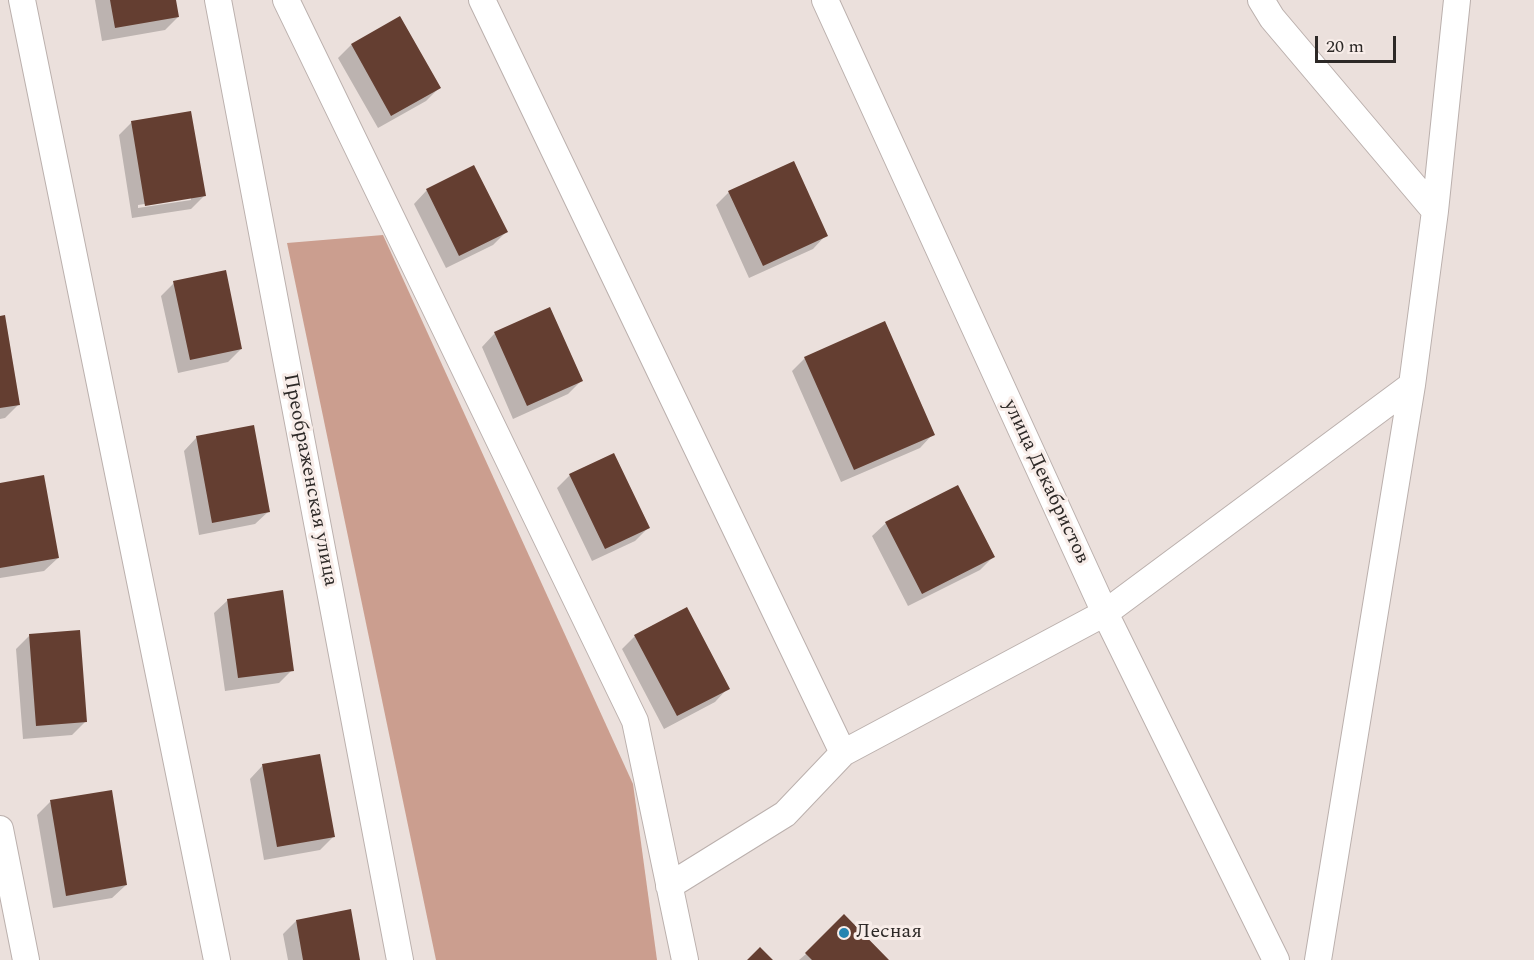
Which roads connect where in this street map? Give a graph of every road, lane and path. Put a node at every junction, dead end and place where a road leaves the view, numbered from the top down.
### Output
1 (22, 0) edge
2 (218, 0) edge
3 (286, 0) edge
4 (482, 0) edge
5 (825, 0) edge
6 (1261, 0) edge
7 (1457, 0) edge
8 (1435, 211) junction
9 (1412, 385) junction
10 (1105, 613) junction
11 (843, 753) junction
12 (0, 829) edge
13 (669, 886) junction
14 (26, 960) edge
15 (217, 960) edge
16 (400, 960) edge
17 (685, 960) edge
18 (1276, 960) edge
19 (1318, 960) edge

1 - 15 street
2 - 16 street, Преображенская улица
3 - 13 street
4 - 11 street
5 - 10 street, улица Декабристов
6 - 8 street
7 - 8 street
8 - 9 street
9 - 10 street
9 - 19 street
10 - 11 street
10 - 18 street, улица Декабристов
11 - 13 street
12 - 14 street
13 - 17 street

